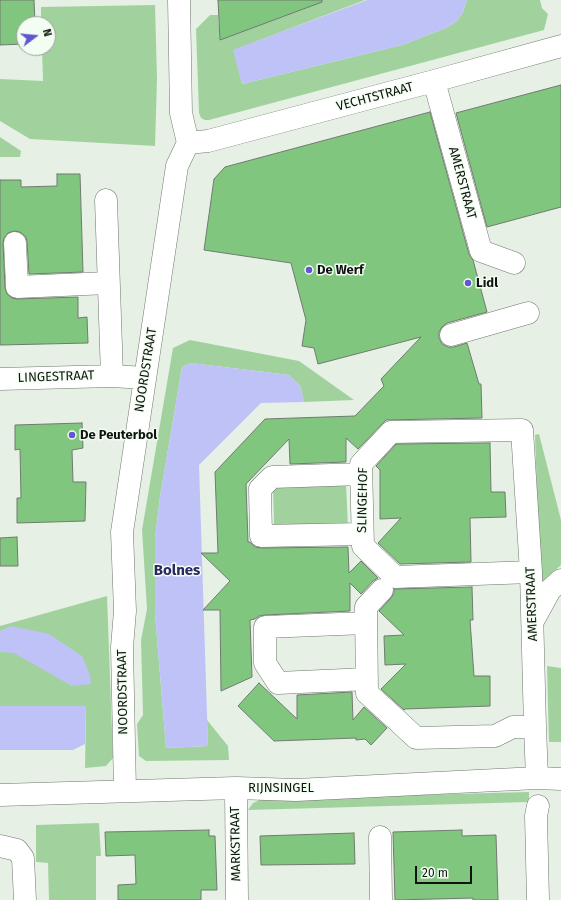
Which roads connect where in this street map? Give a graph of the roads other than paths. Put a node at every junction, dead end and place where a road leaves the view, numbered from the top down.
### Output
1 (179, 0) edge
2 (561, 46) edge
3 (434, 81) junction
4 (188, 143) junction
5 (106, 200) dead end
6 (15, 243) dead end
7 (514, 263) dead end
8 (108, 282) junction
9 (528, 314) dead end
10 (451, 335) dead end
11 (112, 376) junction
12 (145, 378) junction
13 (0, 379) edge
14 (522, 430) joint
15 (361, 474) junction
16 (362, 534) junction
17 (531, 572) junction
18 (561, 580) edge
19 (388, 584) junction
20 (532, 621) junction
21 (366, 622) junction
22 (366, 679) junction
23 (534, 727) junction
24 (537, 778) junction
25 (561, 779) edge
26 (236, 788) junction
27 (125, 791) junction
28 (0, 795) edge
29 (538, 806) dead end
30 (380, 837) dead end
31 (0, 846) edge
32 (25, 900) edge
33 (237, 900) edge
34 (381, 900) edge
35 (538, 900) edge

1 - 4 street
2 - 3 street, VECHTSTRAAT
3 - 4 street, VECHTSTRAAT
3 - 7 street, AMERSTRAAT
4 - 12 street, NOORDSTRAAT
5 - 8 street, LINGESTRAAT
6 - 8 street
8 - 11 street, LINGESTRAAT
9 - 10 street
11 - 12 street, LINGESTRAAT
11 - 13 street, LINGESTRAAT
12 - 27 street, NOORDSTRAAT
14 - 15 street, SLINGEHOF
14 - 17 street, AMERSTRAAT
15 - 16 street, SLINGEHOF
15 - 16 street
16 - 19 street, SLINGEHOF
17 - 19 street
17 - 20 street, AMERSTRAAT
18 - 20 street
19 - 21 street
20 - 23 street, AMERSTRAAT
21 - 22 street
21 - 22 street
22 - 23 street
23 - 24 street, AMERSTRAAT
24 - 25 street, RIJNSINGEL
24 - 26 street, RIJNSINGEL
26 - 27 street, RIJNSINGEL
26 - 33 street, MARKSTRAAT
27 - 28 street, RIJNSINGEL
29 - 35 street
30 - 34 street
31 - 32 street

